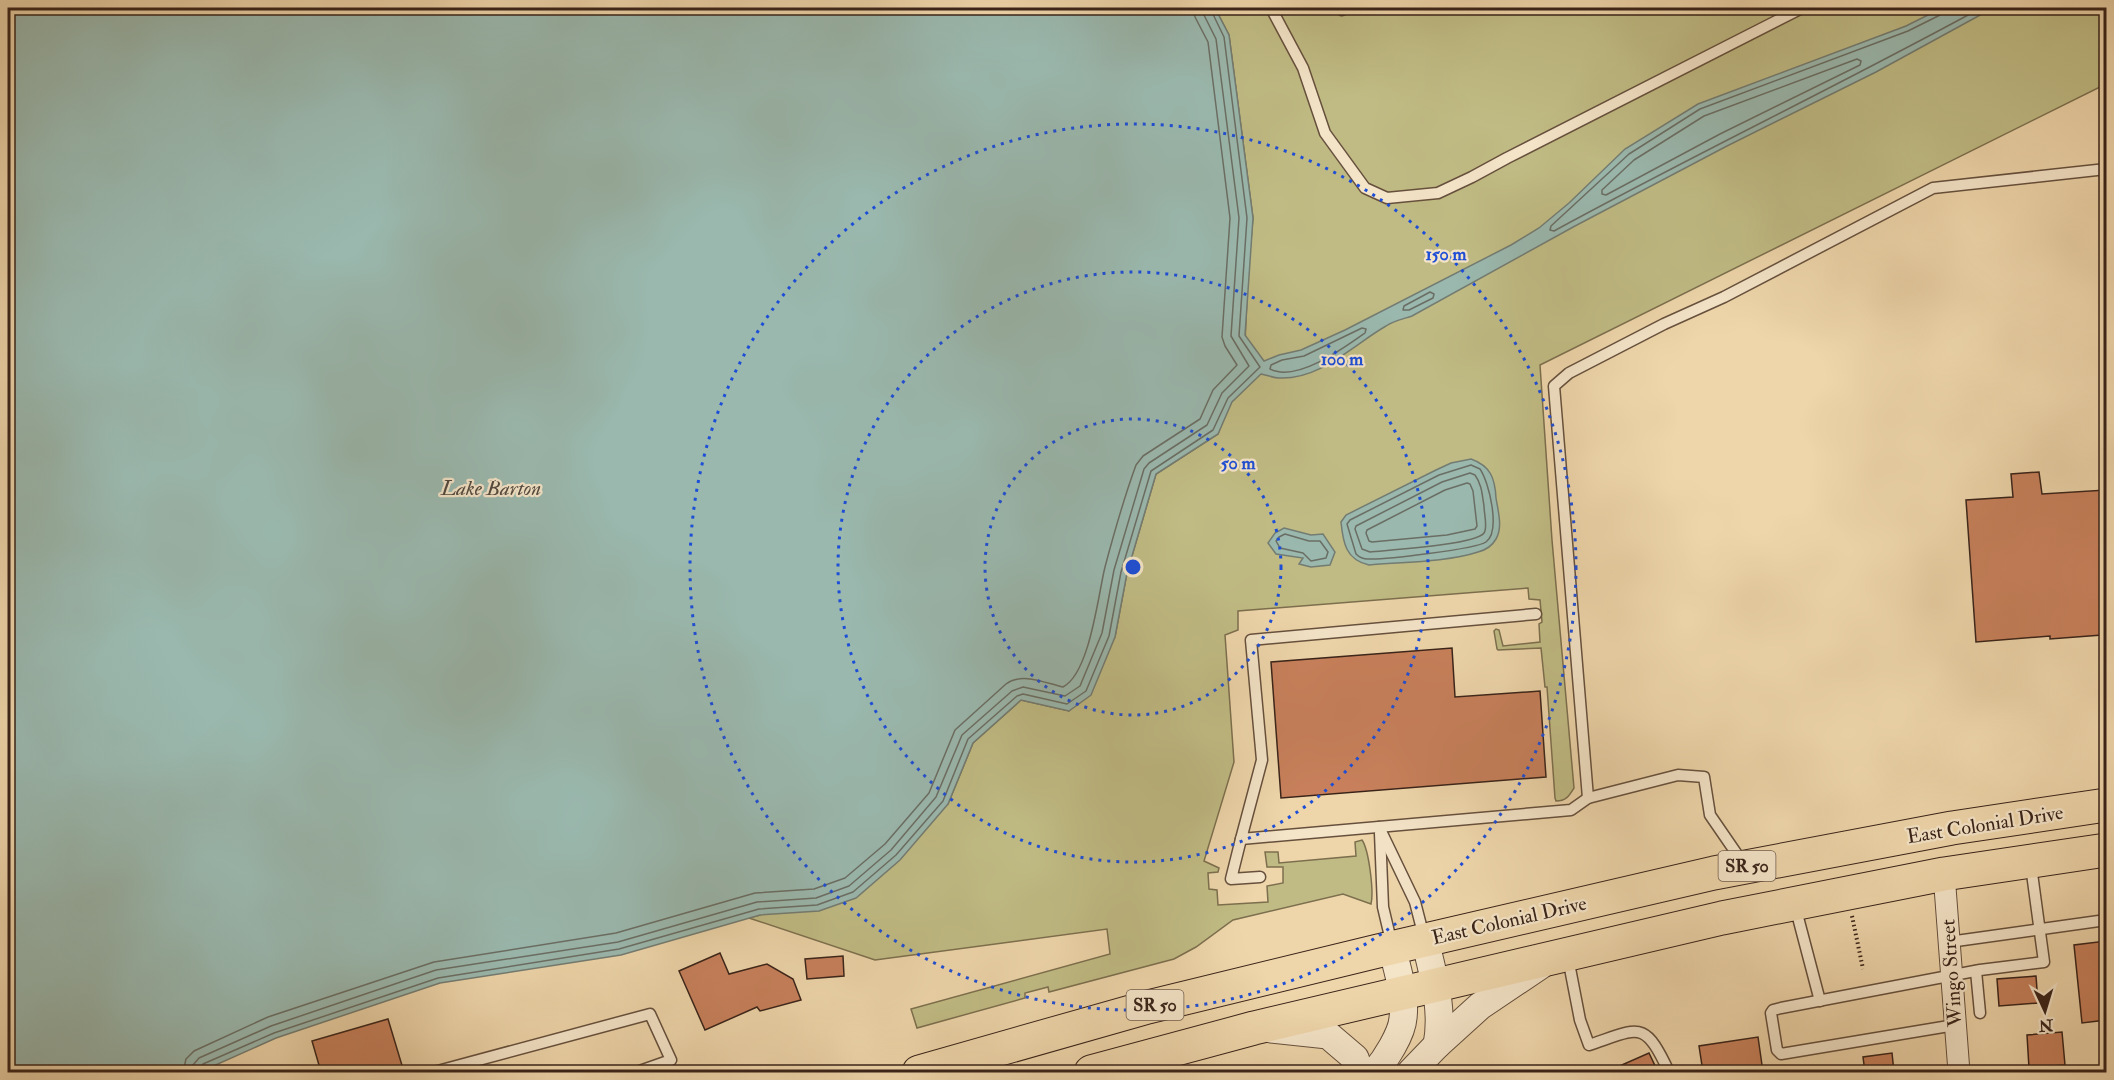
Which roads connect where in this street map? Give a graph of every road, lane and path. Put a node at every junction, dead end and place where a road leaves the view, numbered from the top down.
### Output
1 (1271, 8) edge
2 (1802, 8) edge
3 (2106, 169) edge
4 (1536, 614) dead end
5 (1588, 798) junction
6 (2106, 805) edge
7 (1379, 826) junction
8 (1241, 839) junction
9 (2106, 850) edge
10 (2030, 861) junction
11 (1746, 867) junction
12 (1944, 874) junction
13 (1260, 877) dead end
14 (1794, 903) junction
15 (1851, 913) dead end
16 (2106, 920) edge
17 (2039, 929) junction
18 (1425, 940) junction
19 (1949, 942) junction
20 (1392, 947) junction
21 (1558, 957) junction
22 (1863, 969) dead end
23 (1976, 971) junction
24 (1951, 977) junction
25 (1435, 986) junction
26 (1402, 994) junction
27 (1820, 1001) junction
28 (1980, 1013) dead end
29 (1955, 1024) junction
30 (1254, 1028) junction
31 (1437, 1045) junction
32 (434, 1072) edge
33 (636, 1072) edge
34 (919, 1072) edge
35 (1091, 1072) edge
36 (1360, 1072) edge
37 (1375, 1072) edge
38 (1411, 1072) edge
39 (1669, 1072) edge
40 (1959, 1072) edge

1 - 2 lane
3 - 5 lane
4 - 8 lane
5 - 7 lane
5 - 11 lane
6 - 11 highway, East Colonial Drive / SR 50
7 - 8 lane
7 - 18 lane
7 - 20 lane
8 - 13 lane
9 - 10 highway, SR 50
10 - 12 highway, SR 50
10 - 17 lane
11 - 18 highway, East Colonial Drive / SR 50
12 - 14 highway, SR 50
12 - 19 street, Wingo Street
14 - 21 highway, SR 50
14 - 27 lane
15 - 22 path
16 - 17 lane
17 - 19 lane
17 - 23 lane
18 - 20 highway, East Colonial Drive / SR 50
18 - 25 street
19 - 24 street, Wingo Street
20 - 26 street
20 - 34 highway, East Colonial Drive / SR 50
21 - 25 highway, SR 50
21 - 31 street
21 - 39 lane
23 - 24 lane
23 - 28 lane
24 - 27 lane
24 - 29 street, Wingo Street
25 - 26 highway, SR 50
25 - 31 street
26 - 30 highway, SR 50
26 - 37 street
27 - 29 lane
29 - 40 street, Wingo Street
30 - 35 highway, SR 50
30 - 36 street
31 - 38 street
32 - 33 lane

